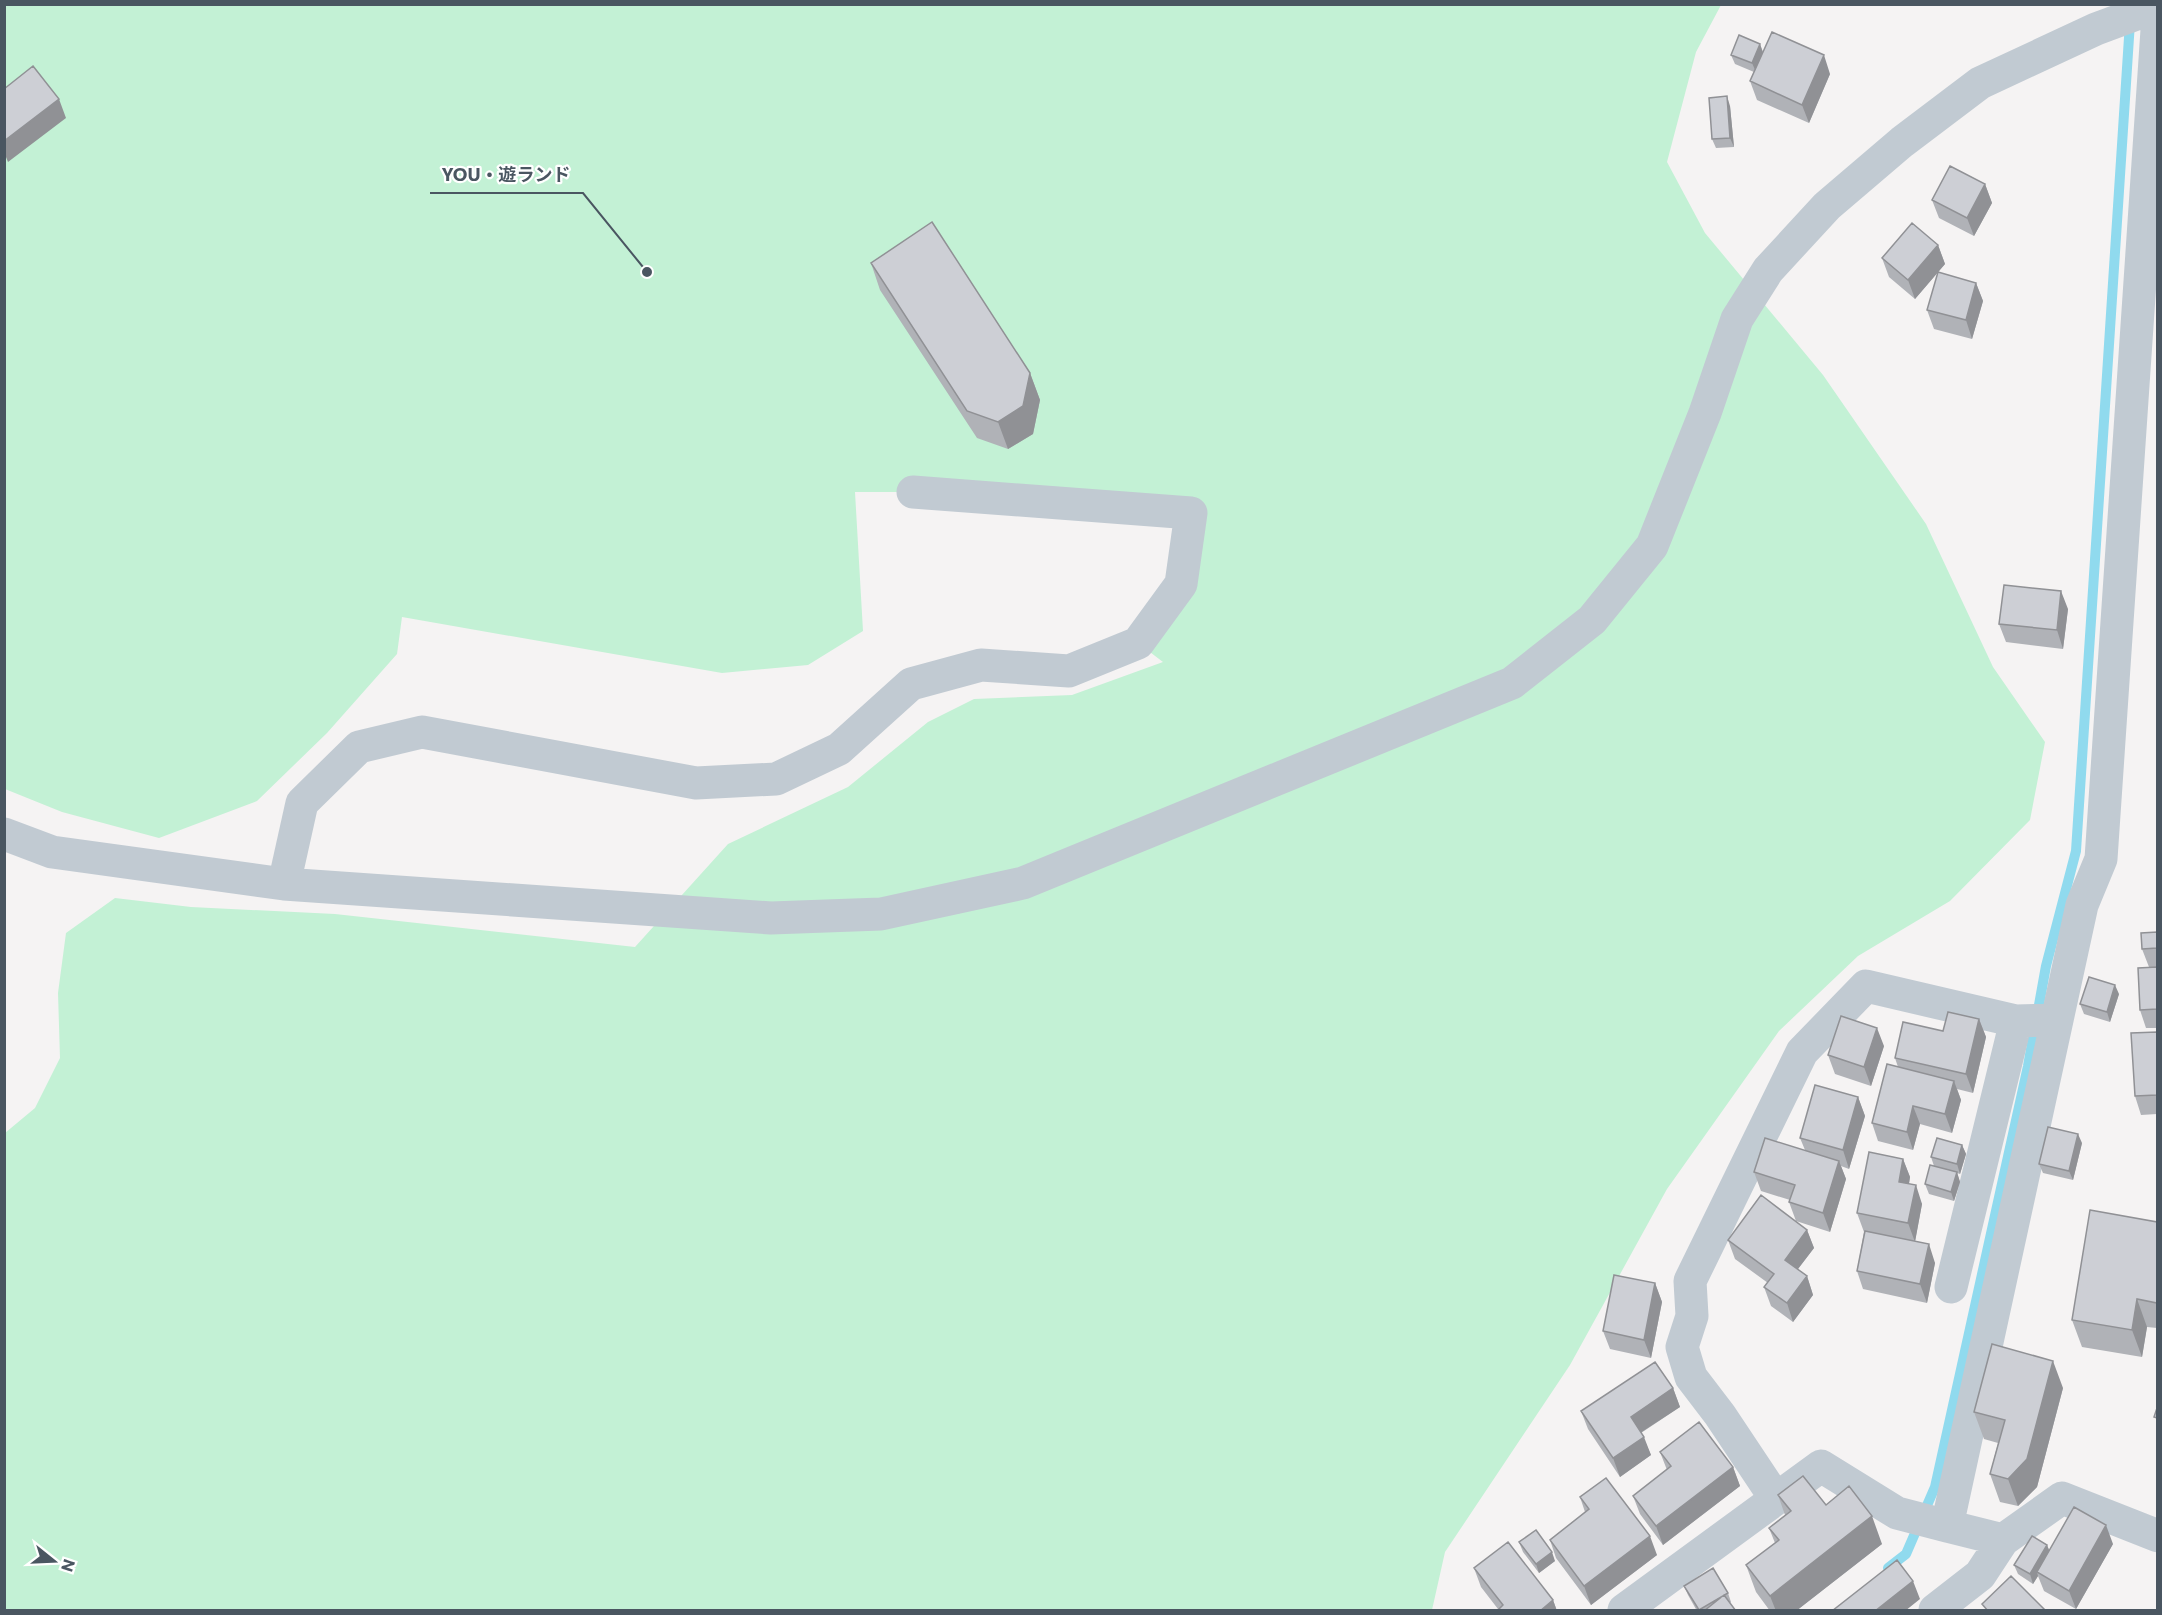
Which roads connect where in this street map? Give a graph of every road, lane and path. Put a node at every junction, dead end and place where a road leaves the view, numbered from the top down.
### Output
1 (2157, 6) edge
2 (2157, 15) edge
3 (913, 492) dead end
4 (4, 834) edge
5 (284, 884) junction
6 (2057, 1020) junction
7 (2016, 1021) junction
8 (1951, 1287) dead end
9 (1776, 1499) junction
10 (1947, 1526) junction
11 (2157, 1536) edge
12 (2003, 1540) junction
13 (1624, 1611) edge
14 (1935, 1611) edge

1 - 5 street
2 - 6 street
3 - 5 street
4 - 5 street
6 - 7 street
6 - 10 street
7 - 8 street
7 - 9 street
9 - 10 street
9 - 13 street
10 - 12 street
11 - 12 street
12 - 14 street

